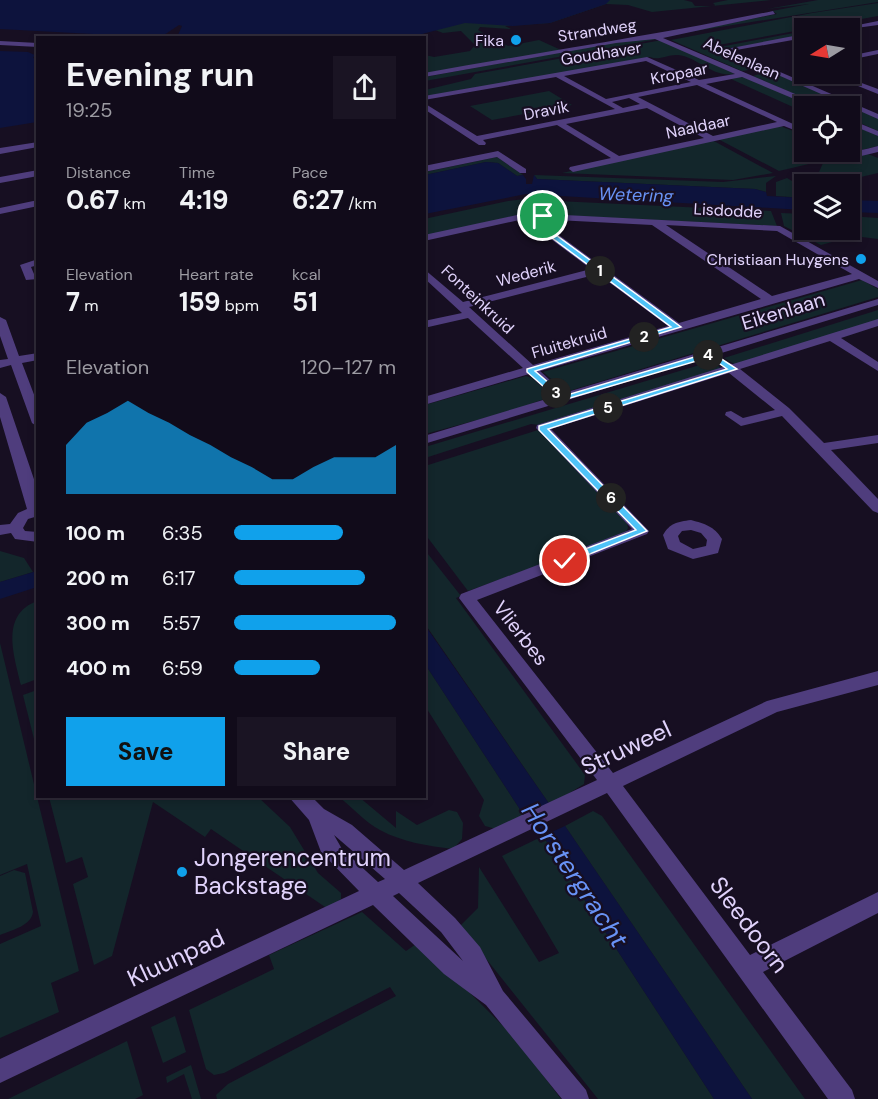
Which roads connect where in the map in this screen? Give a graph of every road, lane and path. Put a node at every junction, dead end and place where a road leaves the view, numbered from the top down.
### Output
1 (773, 13) dead end
2 (878, 23) edge
3 (860, 26) edge
4 (656, 37) junction
5 (792, 38) edge
6 (2, 42) edge
7 (36, 45) edge
8 (878, 52) edge
9 (860, 56) edge
10 (768, 70) junction
11 (426, 75) edge
12 (557, 75) junction
13 (744, 75) junction
14 (700, 83) junction
15 (860, 84) edge
16 (875, 89) edge
17 (630, 96) junction
18 (830, 96) edge
19 (837, 96) edge
20 (794, 97) edge
21 (426, 98) edge
22 (605, 101) junction
23 (648, 105) junction
24 (426, 106) edge
25 (860, 109) edge
26 (622, 110) junction
27 (878, 117) edge
28 (559, 123) junction
29 (785, 123) junction
30 (860, 126) edge
31 (794, 127) edge
32 (878, 134) edge
33 (710, 138) junction
34 (475, 139) junction
35 (36, 144) edge
36 (878, 149) edge
37 (0, 151) edge
38 (860, 152) edge
39 (498, 154) junction
40 (618, 159) junction
41 (573, 169) dead end
42 (426, 170) edge
43 (523, 171) dead end
44 (36, 173) edge
45 (0, 180) edge
46 (36, 203) edge
47 (0, 211) edge
48 (526, 216) junction
49 (652, 221) junction
50 (426, 238) edge
51 (36, 262) edge
52 (599, 270) junction
53 (426, 274) edge
54 (861, 275) junction
55 (36, 276) edge
56 (878, 285) edge
57 (770, 300) junction
58 (878, 302) edge
59 (460, 306) junction
60 (470, 314) junction
61 (0, 320) edge
62 (878, 322) edge
63 (426, 325) edge
64 (677, 327) junction
65 (832, 337) junction
66 (711, 354) junction
67 (36, 356) edge
68 (15, 361) junction
69 (0, 364) edge
70 (878, 367) edge
71 (733, 369) junction
72 (530, 370) junction
73 (0, 397) edge
74 (563, 399) junction
75 (426, 400) edge
76 (784, 411) junction
77 (731, 415) dead end
78 (36, 418) edge
79 (426, 439) edge
80 (878, 439) edge
81 (823, 447) junction
82 (878, 508) edge
83 (36, 511) edge
84 (7, 529) edge
85 (642, 531) junction
86 (670, 535) dead end
87 (36, 537) edge
88 (878, 678) edge
89 (611, 784) junction
90 (299, 798) edge
91 (317, 815) junction
92 (403, 882) junction
93 (375, 894) junction
94 (878, 902) edge
95 (748, 968) junction
96 (495, 999) junction
97 (0, 1071) edge
98 (577, 1099) edge
99 (843, 1099) edge

1 - 4 street, Strandweg
2 - 3 street
4 - 11 street, Strandweg
4 - 13 street, Abelenlaan
5 - 10 street
6 - 7 street
8 - 9 street
10 - 13 street, Kropaar
10 - 18 street
12 - 14 street, Goudhaver
12 - 21 street, Goudhaver
12 - 22 street
13 - 14 street, Kropaar
13 - 20 street, Abelenlaan
14 - 17 street, Kropaar
14 - 29 street, Goudhaver
15 - 16 street
16 - 19 street
17 - 22 street, Kropaar
17 - 23 street
22 - 26 street
23 - 26 street, Dravik
23 - 33 street
24 - 34 street
25 - 27 street
26 - 28 street, Dravik
28 - 34 street, Dravik
28 - 40 street
29 - 31 street, Goudhaver
29 - 33 street, Naaldaar
30 - 32 street
33 - 40 street, Naaldaar
34 - 39 street
35 - 37 street
36 - 38 street
39 - 42 street
39 - 43 street
40 - 41 street, Naaldaar
44 - 45 street
46 - 47 street
48 - 49 street, Lisdodde
48 - 50 street, Lisdodde
48 - 52 street
49 - 54 street, Lisdodde
49 - 57 street
51 - 55 street
52 - 59 street, Wederik
52 - 64 street
53 - 59 street, Fonteinkruid
54 - 56 street, Lisdodde
54 - 57 street, Fluitekruid
57 - 64 street, Fluitekruid
58 - 66 street, Eikenlaan
59 - 60 street, Fonteinkruid
60 - 63 street
60 - 72 street, Fonteinkruid
61 - 68 street
62 - 65 street
64 - 72 street, Fluitekruid
65 - 70 street
65 - 71 street
66 - 71 street
66 - 74 street, Eikenlaan
67 - 68 street
68 - 69 street
68 - 78 street
71 - 76 street
71 - 85 street
72 - 74 street, Fonteinkruid
72 - 75 street, Fluitekruid
73 - 83 street
74 - 79 street, Eikenlaan
76 - 77 street
76 - 81 street
80 - 81 street
81 - 82 street
83 - 84 street
84 - 87 street
85 - 86 street
85 - 89 street, Vlierbes
88 - 89 street, Struweel
89 - 92 street, Struweel
89 - 95 street, Sleedoorn
90 - 91 street
91 - 92 street
91 - 93 street
92 - 93 street, Kluunpad
92 - 96 street
93 - 96 street
93 - 97 street, Kluunpad
94 - 95 street
95 - 99 street, Sleedoorn
96 - 98 street

